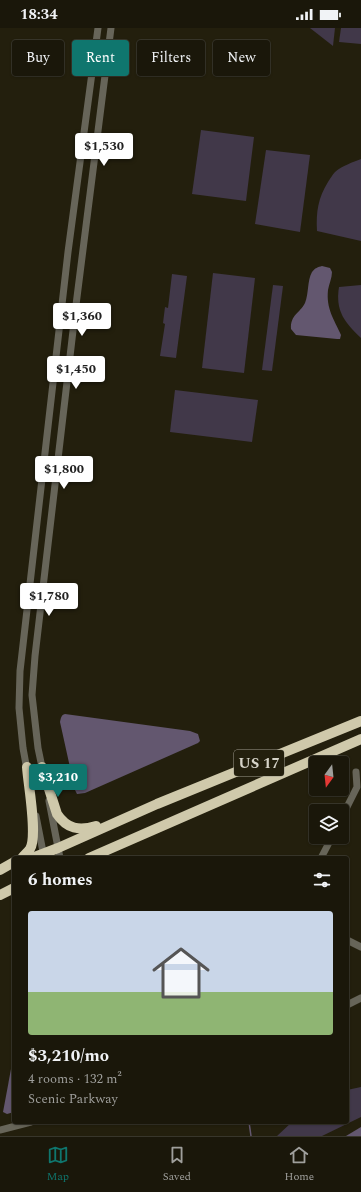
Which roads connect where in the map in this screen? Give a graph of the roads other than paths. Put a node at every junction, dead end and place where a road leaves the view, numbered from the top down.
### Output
1 (98, 28) edge
2 (111, 28) edge
3 (361, 721) edge
4 (361, 739) edge
5 (275, 756) junction
6 (27, 767) junction
7 (42, 767) junction
8 (356, 772) dead end
9 (282, 774) junction
10 (349, 804) edge
11 (139, 812) junction
12 (328, 844) edge
13 (59, 853) edge
14 (24, 856) edge
15 (44, 856) edge
16 (94, 856) edge
17 (322, 856) edge
18 (12, 863) edge
19 (12, 867) edge
20 (0, 871) edge
21 (12, 889) edge
22 (0, 895) edge
23 (12, 895) edge
24 (0, 898) edge
25 (349, 941) edge
26 (361, 947) edge
27 (361, 998) edge
28 (349, 1004) edge
29 (23, 1124) edge
30 (0, 1130) edge

1 - 6 street
2 - 7 street
3 - 5 highway, US 17
4 - 9 highway, US 17
5 - 9 highway
5 - 11 highway, US 17
6 - 14 highway
6 - 15 street
7 - 11 highway
7 - 13 street
8 - 10 street
9 - 16 highway, US 17
11 - 13 highway, US 17
12 - 17 street
13 - 15 highway, US 17
18 - 20 highway
19 - 20 highway
21 - 22 highway
23 - 24 highway
25 - 26 street
27 - 28 street
29 - 30 street

